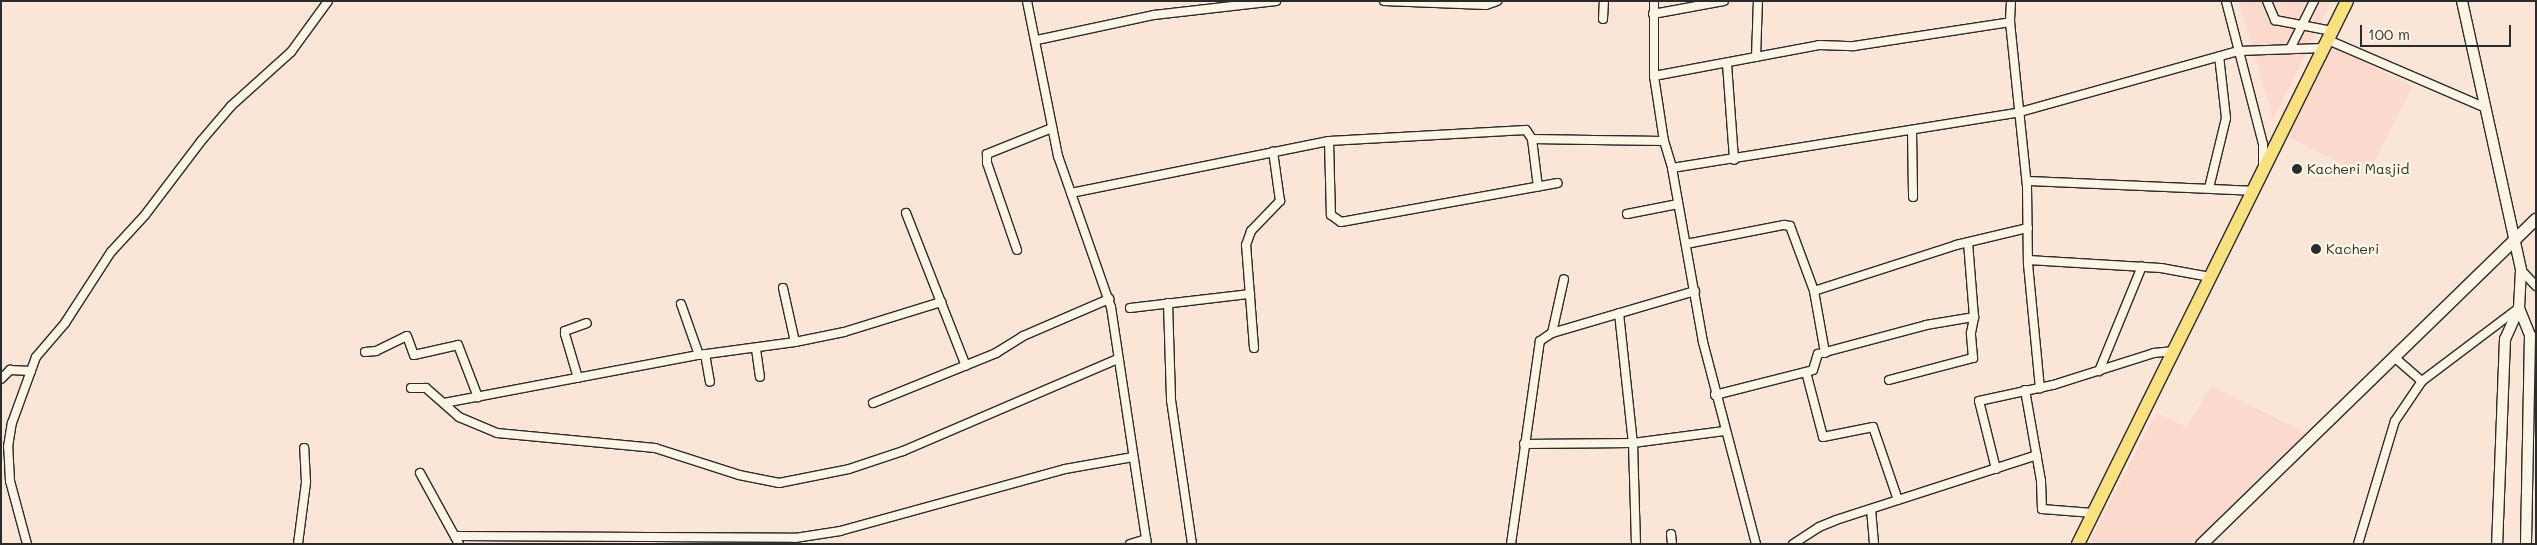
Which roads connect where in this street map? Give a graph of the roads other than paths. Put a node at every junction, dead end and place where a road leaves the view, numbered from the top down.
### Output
1 (328, 1) edge
2 (1028, 1) edge
3 (1276, 1) edge
4 (1384, 1) edge
5 (1497, 1) edge
6 (1604, 1) edge
7 (1654, 1) edge
8 (1724, 1) edge
9 (1758, 1) edge
10 (2011, 1) edge
11 (2226, 1) edge
12 (2267, 1) edge
13 (2314, 1) edge
14 (2347, 1) edge
15 (2462, 1) edge
16 (1653, 14) junction
17 (1603, 19) dead end
18 (2010, 22) junction
19 (2302, 26) junction
20 (2328, 39) junction
21 (1037, 40) junction
22 (2290, 49) junction
23 (2239, 50) junction
24 (2219, 56) junction
25 (1756, 57) junction
26 (1727, 64) junction
27 (1654, 76) junction
28 (2486, 108) junction
29 (2020, 112) junction
30 (1052, 128) junction
31 (1912, 130) junction
32 (1532, 139) junction
33 (1329, 141) junction
34 (1664, 141) junction
35 (1272, 151) junction
36 (1734, 160) junction
37 (1672, 168) junction
38 (2263, 171) junction
39 (2027, 181) junction
40 (1558, 183) dead end
41 (1538, 187) junction
42 (2209, 188) junction
43 (2253, 191) junction
44 (1071, 193) junction
45 (1913, 197) dead end
46 (1678, 204) junction
47 (906, 213) dead end
48 (1627, 214) dead end
49 (2536, 218) edge
50 (2028, 228) junction
51 (2516, 237) junction
52 (1968, 242) junction
53 (1686, 244) junction
54 (1017, 250) dead end
55 (2028, 260) junction
56 (2142, 266) junction
57 (2521, 270) junction
58 (2210, 277) junction
59 (1564, 279) dead end
60 (2536, 286) edge
61 (783, 288) dead end
62 (1814, 291) junction
63 (1695, 292) junction
64 (1250, 294) junction
65 (1109, 299) junction
66 (941, 302) junction
67 (1168, 303) junction
68 (681, 304) dead end
69 (1130, 308) dead end
70 (2519, 308) junction
71 (1619, 313) junction
72 (1974, 317) junction
73 (588, 323) dead end
74 (1552, 332) junction
75 (795, 342) junction
76 (1254, 348) dead end
77 (756, 349) junction
78 (2174, 351) junction
79 (365, 352) dead end
80 (1825, 353) junction
81 (702, 355) junction
82 (2394, 357) junction
83 (1118, 359) junction
84 (966, 366) junction
85 (31, 371) junction
86 (2099, 371) junction
87 (1806, 372) junction
88 (760, 377) dead end
89 (1, 378) edge
90 (578, 378) junction
91 (1889, 380) dead end
92 (710, 382) dead end
93 (2422, 382) junction
94 (411, 388) dead end
95 (2040, 388) junction
96 (2025, 390) junction
97 (1715, 395) junction
98 (478, 397) junction
99 (444, 403) junction
100 (873, 403) dead end
101 (1724, 431) junction
102 (1633, 443) junction
103 (1524, 444) junction
104 (304, 448) dead end
105 (2036, 455) junction
106 (1133, 456) junction
107 (1996, 469) junction
108 (420, 473) dead end
109 (2532, 474) edge
110 (1898, 500) junction
111 (1871, 509) junction
112 (2093, 513) junction
113 (1671, 534) dead end
114 (455, 536) junction
115 (1147, 542) edge
116 (27, 544) edge
117 (298, 544) edge
118 (459, 544) edge
119 (1130, 544) edge
120 (1192, 544) edge
121 (1511, 544) edge
122 (1636, 544) edge
123 (1672, 544) edge
124 (1756, 544) edge
125 (1793, 544) edge
126 (1874, 544) edge
127 (2078, 544) edge
128 (2201, 544) edge
129 (2358, 544) edge
130 (2497, 544) edge
131 (2526, 544) edge

1 - 85 street
2 - 21 street
3 - 21 street
4 - 5 street
6 - 17 street
7 - 16 street
8 - 16 street
9 - 25 street
10 - 18 street
11 - 23 street
12 - 19 street
13 - 19 street
14 - 20 main road
15 - 28 street
16 - 27 street
18 - 25 street
18 - 29 street
19 - 20 street
19 - 22 street
20 - 22 street
20 - 28 street
20 - 38 main road
21 - 30 street
22 - 23 street
23 - 24 street
23 - 38 street
24 - 29 street
24 - 42 street
25 - 26 street
26 - 27 street
26 - 36 street
27 - 34 street
28 - 51 street
29 - 31 street
29 - 39 street
30 - 44 street
30 - 54 street
31 - 36 street
31 - 45 street
32 - 33 street
32 - 34 street
32 - 41 street
33 - 35 street
33 - 41 street
34 - 37 street
35 - 44 street
35 - 64 street
36 - 37 street
37 - 46 street
38 - 43 main road
39 - 42 street
39 - 50 street
40 - 41 street
42 - 43 street
43 - 58 main road
44 - 65 street
46 - 48 street
46 - 53 street
47 - 66 street
49 - 51 main road
50 - 52 street
50 - 55 street
51 - 57 street
51 - 82 main road
52 - 62 street
52 - 72 street
53 - 62 street
53 - 63 street
55 - 56 street
55 - 95 street
56 - 58 street
56 - 86 street
57 - 60 street
57 - 70 street
58 - 78 main road
59 - 74 street
61 - 75 street
62 - 80 street
63 - 71 street
63 - 97 street
64 - 67 street
64 - 76 street
65 - 83 street
65 - 84 street
66 - 75 street
66 - 84 street
67 - 69 street
67 - 120 street
68 - 81 street
70 - 93 street
70 - 109 street
70 - 130 street
71 - 74 street
71 - 102 street
72 - 80 street
72 - 91 street
73 - 90 street
74 - 103 street
75 - 77 street
77 - 81 street
77 - 88 street
78 - 86 street
78 - 112 main road
79 - 98 street
80 - 87 street
81 - 90 street
81 - 92 street
82 - 93 street
82 - 128 main road
83 - 99 street
83 - 106 street
84 - 100 street
85 - 89 street
85 - 116 street
86 - 95 street
87 - 97 street
87 - 110 street
90 - 98 street
93 - 129 street
94 - 99 street
95 - 96 street
96 - 105 street
96 - 107 street
97 - 101 street
98 - 99 street
101 - 102 street
101 - 124 street
102 - 103 street
102 - 122 street
103 - 121 street
104 - 117 street
105 - 107 street
105 - 112 street
106 - 114 street
106 - 115 street
107 - 110 street
108 - 114 street
109 - 131 street
110 - 111 street
111 - 125 street
111 - 126 street
112 - 127 main road
113 - 123 street
114 - 118 street
115 - 119 street

